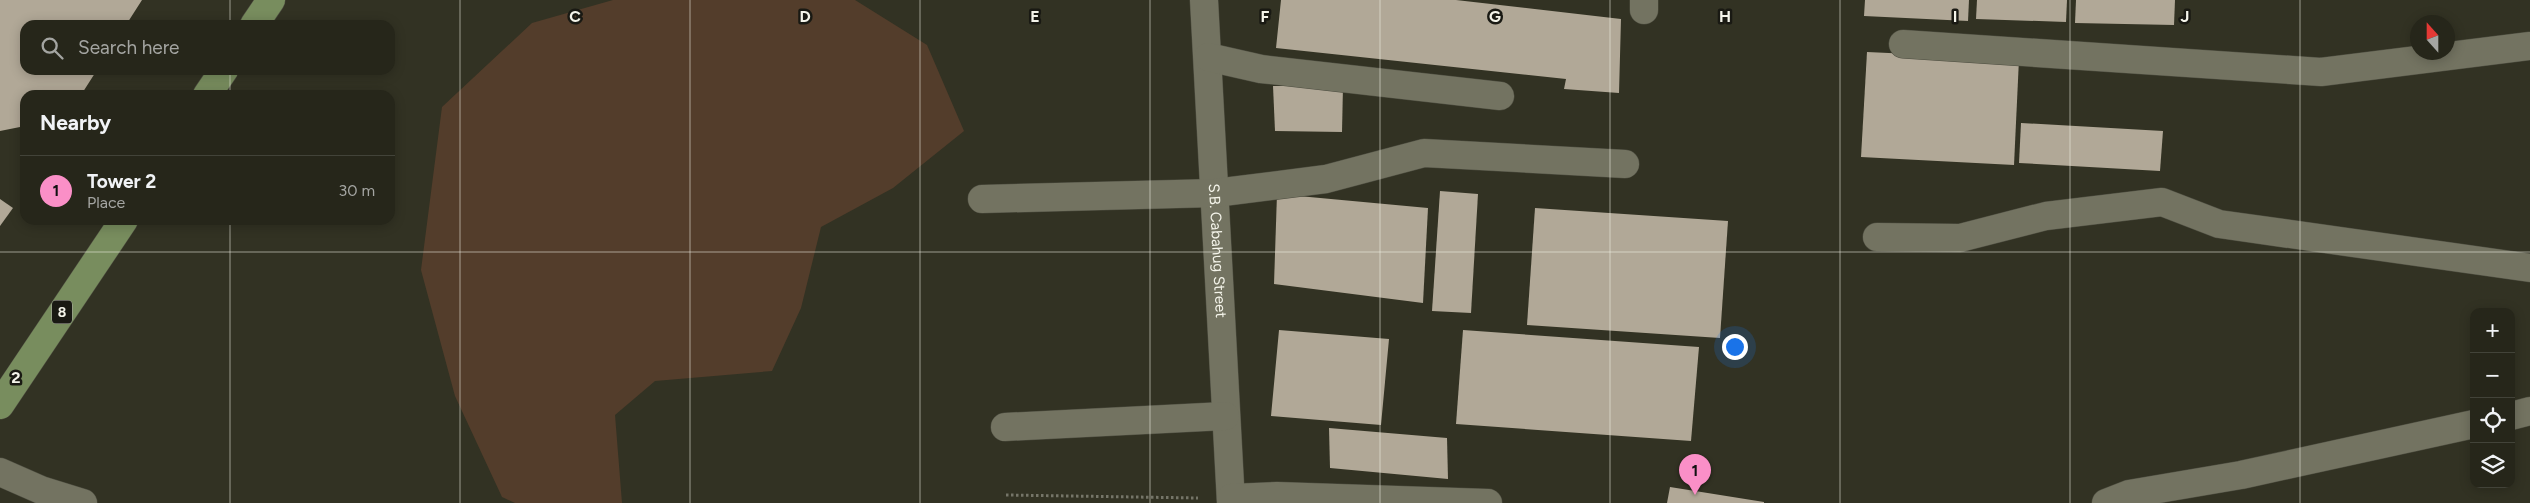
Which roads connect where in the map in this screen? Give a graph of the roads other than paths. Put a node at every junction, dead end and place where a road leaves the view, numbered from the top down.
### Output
1 (271, 0) edge
2 (1204, 0) edge
3 (257, 20) edge
4 (1902, 44) dead end
5 (2530, 46) edge
6 (1208, 58) junction
7 (221, 75) edge
8 (210, 90) edge
9 (1500, 96) dead end
10 (1625, 164) dead end
11 (1215, 192) junction
12 (982, 199) dead end
13 (121, 225) edge
14 (1877, 237) dead end
15 (2530, 268) edge
16 (0, 405) edge
17 (2530, 412) edge
18 (2515, 415) edge
19 (1225, 416) junction
20 (2470, 425) edge
21 (1005, 427) dead end
22 (0, 472) edge
23 (1231, 500) edge
24 (83, 503) edge
25 (1488, 503) edge
26 (2106, 503) edge

1 - 3 main road
2 - 6 street, S.B. Cabahug Street
4 - 5 street
6 - 9 street
6 - 11 street, S.B. Cabahug Street
7 - 8 main road
10 - 11 street
11 - 12 street
11 - 19 street, S.B. Cabahug Street
13 - 16 main road, 8
14 - 15 street
17 - 18 street
19 - 21 street
19 - 23 street, S.B. Cabahug Street
20 - 26 street
22 - 24 street
23 - 25 street

